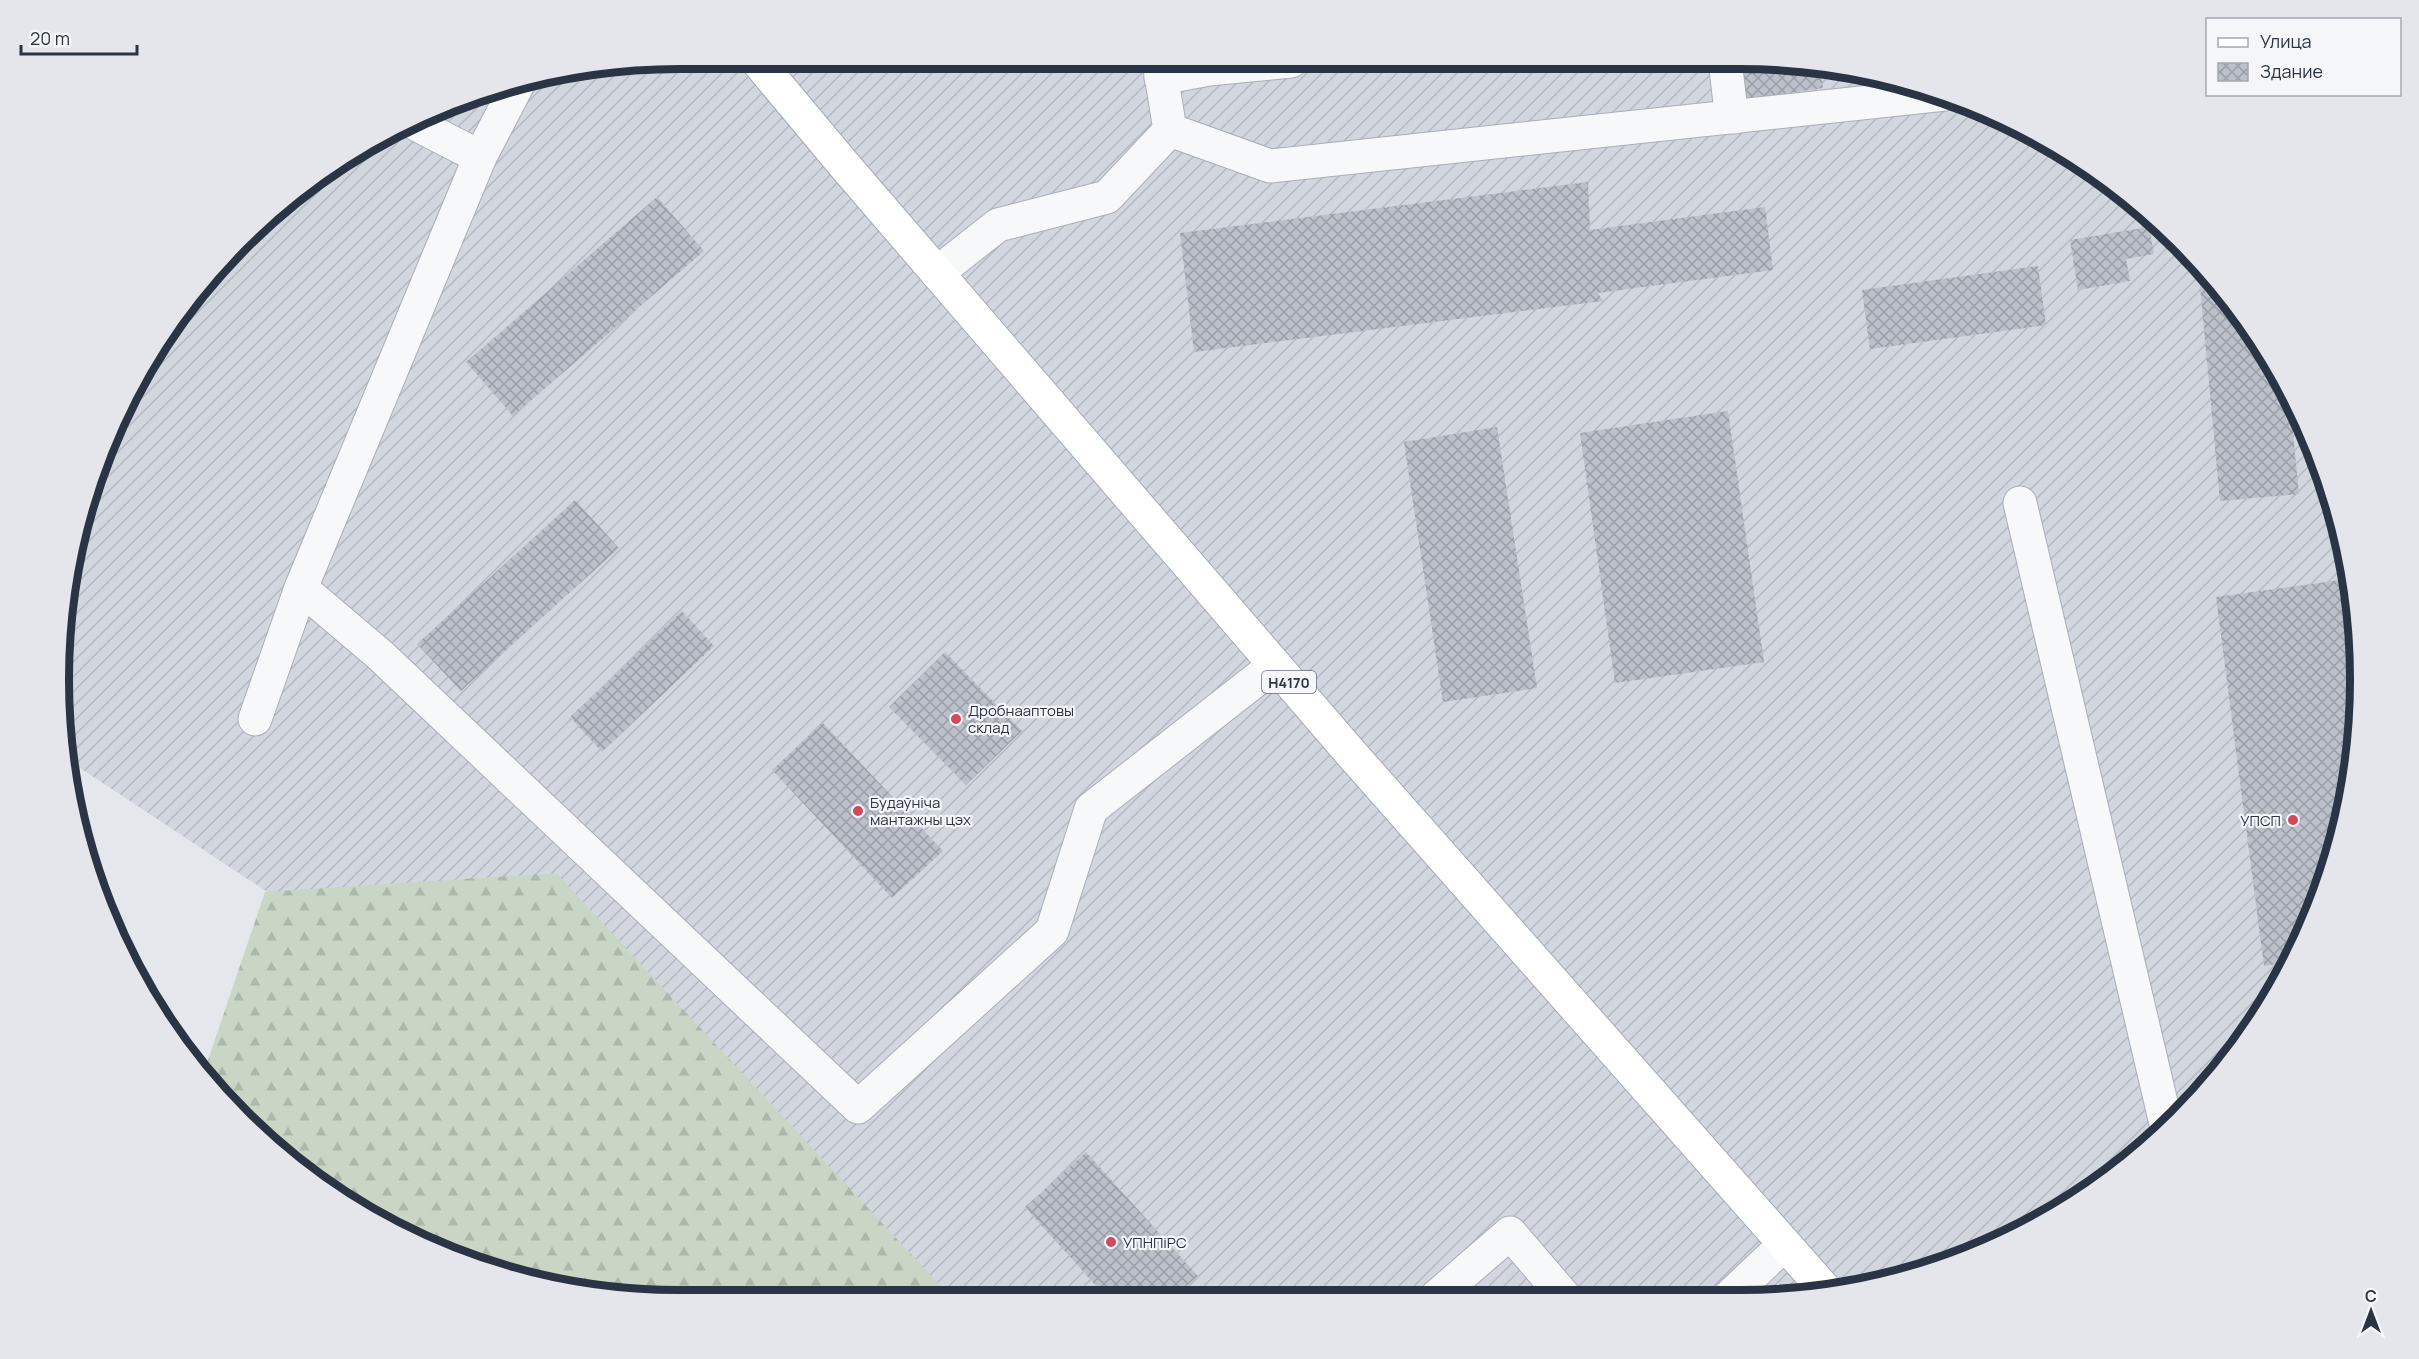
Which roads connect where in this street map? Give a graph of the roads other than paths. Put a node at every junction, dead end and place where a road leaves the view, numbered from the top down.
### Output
1 (764, 69) edge
2 (1209, 69) edge
3 (1726, 69) edge
4 (1160, 70) edge
5 (514, 92) edge
6 (1921, 97) edge
7 (1735, 117) junction
8 (421, 127) edge
9 (1170, 130) junction
10 (480, 157) junction
11 (937, 273) junction
12 (2020, 503) dead end
13 (301, 588) junction
14 (1275, 665) junction
15 (255, 719) dead end
16 (2164, 1117) edge
17 (1784, 1245) junction
18 (1820, 1285) edge
19 (1443, 1290) edge
20 (1559, 1290) edge
21 (1736, 1290) edge

1 - 11 main road, Н4170
2 - 4 lane
3 - 7 lane
4 - 9 lane
5 - 10 lane
6 - 7 lane
7 - 9 lane
8 - 10 lane
9 - 11 lane
10 - 13 lane
11 - 14 main road, Н4170
12 - 16 lane
13 - 14 lane
13 - 15 lane
14 - 17 main road, Н4170
17 - 18 main road, Н4170
17 - 21 lane
19 - 20 lane

